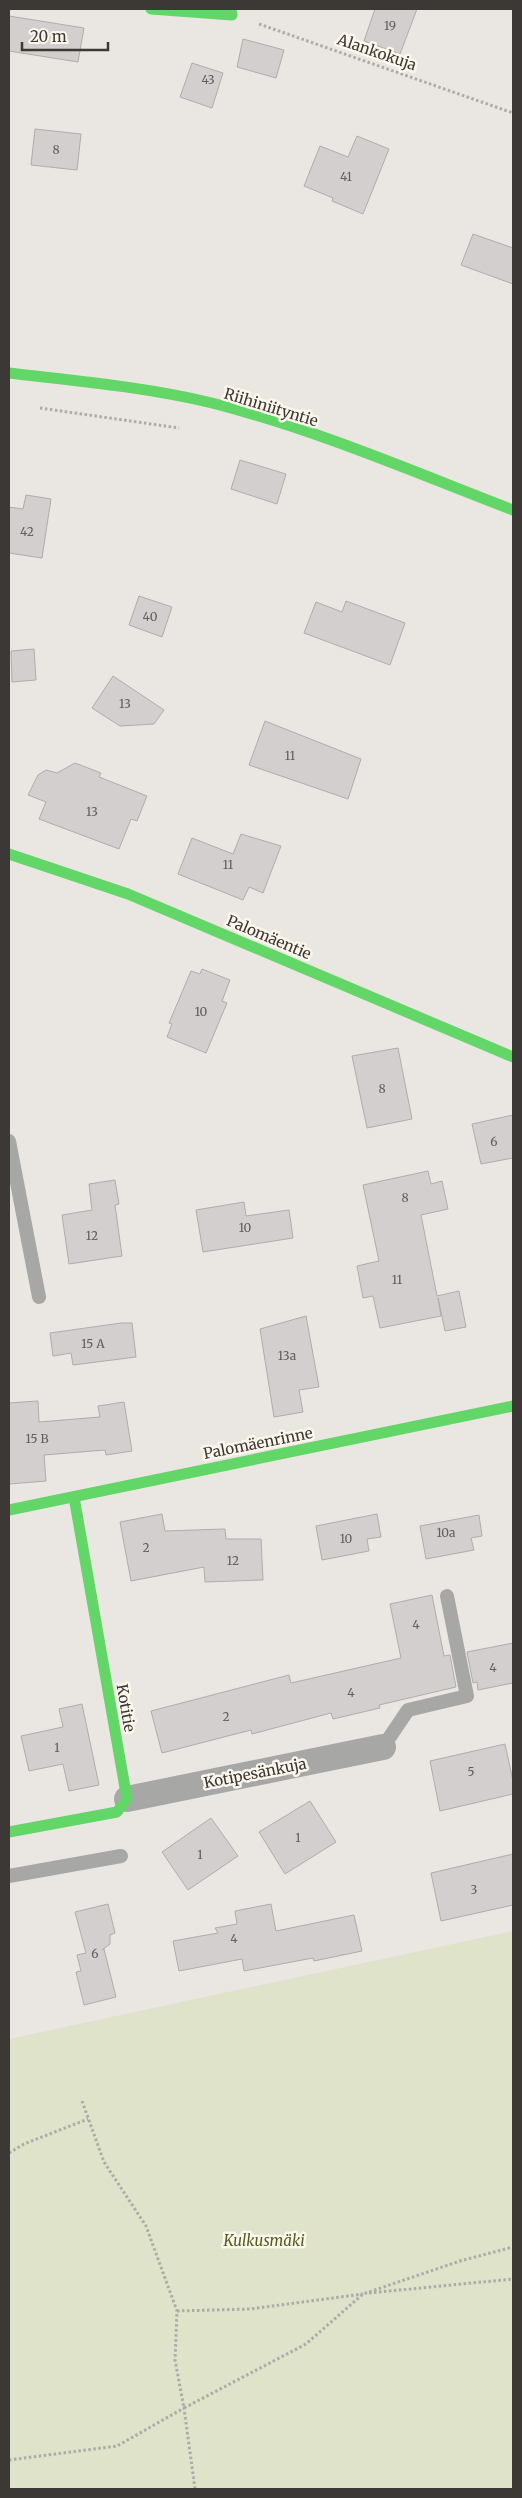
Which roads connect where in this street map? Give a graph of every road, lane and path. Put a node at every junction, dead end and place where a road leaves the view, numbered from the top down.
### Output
1 (151, 9) edge
2 (231, 12) edge
3 (513, 113) edge
4 (9, 373) edge
5 (38, 408) dead end
6 (183, 428) dead end
7 (513, 510) edge
8 (9, 854) edge
9 (513, 1057) edge
10 (9, 1141) edge
11 (39, 1297) dead end
12 (513, 1406) edge
13 (74, 1497) junction
14 (9, 1510) edge
15 (447, 1596) dead end
16 (383, 1747) joint
17 (127, 1799) junction
18 (9, 1832) edge
19 (122, 1856) dead end
20 (9, 1876) edge
21 (82, 2101) dead end
22 (88, 2119) junction
23 (9, 2153) edge
24 (513, 2247) edge
25 (513, 2279) edge
26 (363, 2294) junction
27 (177, 2311) junction
28 (184, 2408) junction
29 (9, 2460) edge
30 (195, 2489) edge

1 - 2 street
2 - 3 path, Alankokuja
4 - 7 street, Riihiniityntie
5 - 6 path
8 - 9 street, Palomäentie
10 - 11 lane
12 - 13 street, Palomäenrinne
13 - 14 street, Palomäenrinne
13 - 17 street, Kotitie
15 - 16 lane
16 - 17 street, Kotipesänkuja
17 - 18 street
19 - 20 lane
21 - 22 path
22 - 23 path
22 - 27 path
24 - 26 path
25 - 26 path
26 - 27 path
26 - 28 path
27 - 28 path
28 - 29 path
28 - 30 path

